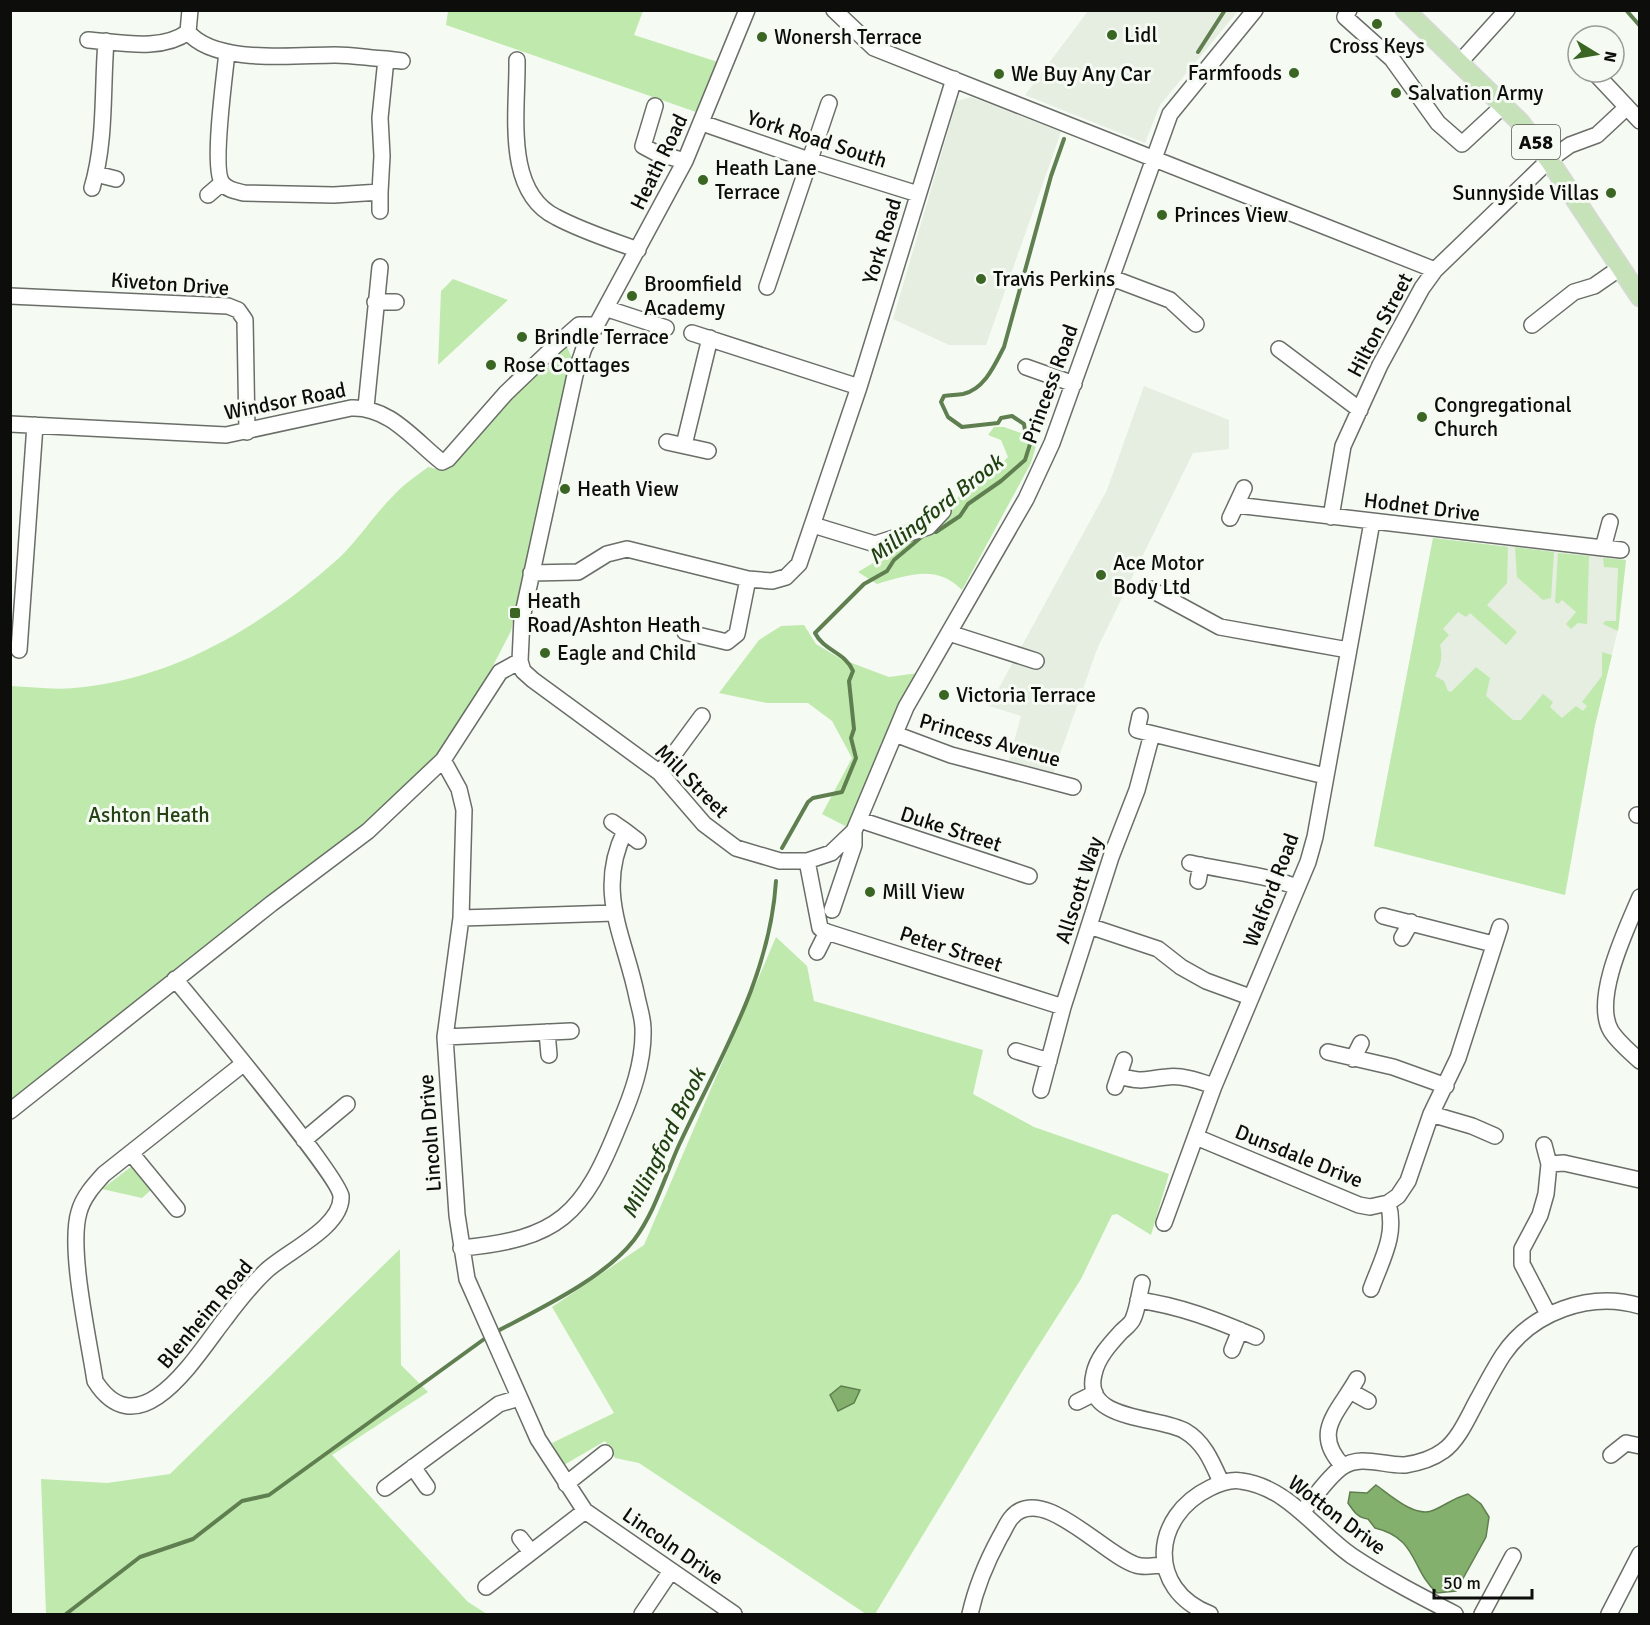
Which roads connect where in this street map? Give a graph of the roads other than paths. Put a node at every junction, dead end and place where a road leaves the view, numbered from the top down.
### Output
1 (190, 10) edge
2 (747, 10) edge
3 (834, 10) edge
4 (1255, 10) edge
5 (1349, 10) edge
6 (1405, 10) edge
7 (1508, 10) edge
8 (188, 32) junction
9 (88, 40) dead end
10 (106, 41) junction
11 (227, 52) junction
12 (386, 59) junction
13 (402, 60) dead end
14 (518, 60) dead end
15 (1461, 62) junction
16 (954, 80) junction
17 (1605, 84) edge
18 (829, 103) dead end
19 (1504, 105) junction
20 (655, 106) dead end
21 (1627, 108) junction
22 (1640, 121) edge
23 (702, 123) junction
24 (1154, 158) junction
25 (809, 160) junction
26 (1549, 160) junction
27 (685, 161) junction
28 (116, 179) dead end
29 (222, 183) junction
30 (380, 192) junction
31 (918, 194) junction
32 (208, 195) dead end
33 (380, 211) dead end
34 (638, 250) junction
35 (380, 267) dead end
36 (1620, 268) junction
37 (1435, 270) junction
38 (1112, 278) junction
39 (767, 287) dead end
40 (10, 296) edge
41 (1640, 297) edge
42 (375, 302) junction
43 (396, 302) dead end
44 (608, 309) junction
45 (1196, 324) dead end
46 (596, 325) junction
47 (1532, 325) dead end
48 (666, 328) dead end
49 (692, 333) dead end
50 (710, 338) junction
51 (1279, 349) dead end
52 (1026, 367) dead end
53 (1074, 384) junction
54 (859, 387) junction
55 (366, 407) junction
56 (1360, 410) junction
57 (10, 424) edge
58 (35, 425) junction
59 (247, 432) junction
60 (667, 442) dead end
61 (684, 446) junction
62 (708, 451) dead end
63 (1244, 488) dead end
64 (943, 511) dead end
65 (1331, 517) junction
66 (1372, 522) junction
67 (1610, 522) dead end
68 (813, 525) junction
69 (1602, 548) junction
70 (1621, 550) dead end
71 (531, 573) junction
72 (748, 579) junction
73 (1150, 589) dead end
74 (684, 632) dead end
75 (949, 633) junction
76 (19, 650) dead end
77 (1348, 650) junction
78 (520, 661) junction
79 (1036, 661) dead end
80 (702, 716) dead end
81 (1140, 716) dead end
82 (895, 734) junction
83 (1152, 734) junction
84 (443, 760) junction
85 (660, 772) junction
86 (1325, 776) junction
87 (1073, 787) dead end
88 (857, 826) junction
89 (638, 841) dead end
90 (807, 861) junction
91 (1029, 876) dead end
92 (1198, 881) dead end
93 (1297, 886) junction
94 (1640, 897) edge
95 (832, 910) dead end
96 (614, 913) junction
97 (1383, 916) dead end
98 (461, 918) junction
99 (1411, 922) junction
100 (1089, 926) junction
101 (1500, 927) dead end
102 (826, 932) junction
103 (1402, 938) dead end
104 (1493, 944) junction
105 (817, 951) dead end
106 (176, 980) junction
107 (1250, 998) junction
108 (1063, 1007) junction
109 (571, 1031) dead end
110 (548, 1032) junction
111 (445, 1037) junction
112 (1361, 1042) dead end
113 (1016, 1051) dead end
114 (1328, 1052) dead end
115 (549, 1055) dead end
116 (1353, 1059) junction
117 (1124, 1060) dead end
118 (1049, 1061) junction
119 (1640, 1061) edge
120 (243, 1064) junction
121 (1214, 1086) junction
122 (1446, 1086) junction
123 (1041, 1090) dead end
124 (347, 1104) dead end
125 (10, 1111) edge
126 (1431, 1114) junction
127 (1495, 1136) dead end
128 (1196, 1137) junction
129 (304, 1140) junction
130 (1544, 1145) dead end
131 (131, 1153) junction
132 (1550, 1164) junction
133 (1640, 1180) edge
134 (1388, 1203) junction
135 (177, 1209) dead end
136 (1164, 1223) dead end
137 (460, 1248) junction
138 (1142, 1283) dead end
139 (1371, 1288) dead end
140 (1138, 1300) junction
141 (1640, 1305) edge
142 (1548, 1314) junction
143 (1240, 1330) junction
144 (1256, 1336) dead end
145 (1232, 1350) dead end
146 (1095, 1393) junction
147 (519, 1398) junction
148 (1368, 1401) dead end
149 (1077, 1402) dead end
150 (1640, 1446) edge
151 (605, 1453) dead end
152 (1611, 1455) dead end
153 (1343, 1466) junction
154 (413, 1467) junction
155 (1221, 1482) junction
156 (566, 1484) junction
157 (427, 1487) dead end
158 (385, 1488) dead end
159 (585, 1511) junction
160 (1302, 1511) junction
161 (520, 1538) dead end
162 (531, 1552) junction
163 (1640, 1554) edge
164 (1513, 1556) dead end
165 (1164, 1565) junction
166 (671, 1571) junction
167 (486, 1587) dead end
168 (1189, 1611) edge
169 (642, 1614) edge
170 (734, 1614) edge
171 (970, 1614) edge
172 (1210, 1614) edge
173 (1455, 1614) edge
174 (1482, 1614) edge
175 (1609, 1614) edge

1 - 8 street
2 - 23 street, Heath Road
3 - 16 street
4 - 24 street, Princess Road
5 - 19 street
6 - 15 main road, A58
7 - 15 street
8 - 10 street
8 - 11 street
9 - 10 street
10 - 28 street
11 - 12 street
11 - 29 street
12 - 13 street
12 - 30 street
14 - 34 street
15 - 19 main road, A58
16 - 24 street
16 - 31 street, York Road
17 - 21 street
18 - 25 street
19 - 26 main road, A58
20 - 27 street
21 - 22 street
21 - 26 street, Hilton Street
23 - 25 street, York Road South
23 - 27 street, Heath Road
24 - 37 street
24 - 38 street, Princess Road
25 - 31 street, York Road South
25 - 39 street
26 - 36 main road, A58
26 - 37 street, Hilton Street
27 - 34 street, Heath Road
29 - 30 street
29 - 32 street
30 - 33 street
31 - 54 street, York Road
34 - 44 street, Heath Road
35 - 42 street
36 - 41 main road, A58
36 - 47 street
37 - 56 street, Hilton Street
38 - 45 street
38 - 53 street, Princess Road
40 - 59 street, Kiveton Drive
42 - 43 street
42 - 55 street
44 - 46 street, Heath Road
44 - 48 street
46 - 55 street, Windsor Road
46 - 71 street, Heath Road
49 - 50 street
50 - 54 street
50 - 61 street
51 - 56 street
52 - 53 street
53 - 75 street, Princess Road
54 - 68 street, York Road
55 - 59 street, Windsor Road
56 - 65 street, Hilton Street
57 - 58 street, Windsor Road
58 - 59 street, Windsor Road
58 - 76 street
60 - 61 street
61 - 62 street
63 - 65 street, Hodnet Drive
64 - 68 street
65 - 66 street, Hodnet Drive
66 - 69 street, Hodnet Drive
66 - 77 street, Walford Road
67 - 69 street
68 - 72 street, York Road
69 - 70 street, Hodnet Drive
71 - 72 street, York Road
71 - 78 street, Heath Road
72 - 74 street
73 - 77 street
75 - 79 street
75 - 82 street, Princess Road
77 - 86 street, Walford Road
78 - 84 street
78 - 85 street, Mill Street
80 - 85 street
81 - 83 street
82 - 87 street, Princess Avenue
82 - 88 street, Princess Road
83 - 86 street
83 - 100 street, Allscott Way
84 - 98 street, Lincoln Drive
84 - 106 street
85 - 90 street, Mill Street
86 - 93 street, Walford Road
88 - 90 street, Mill Street
88 - 91 street, Duke Street
88 - 95 street, Princess Road
89 - 96 street
90 - 102 street
92 - 93 street
93 - 107 street, Walford Road
94 - 119 street
96 - 98 street
96 - 137 street
97 - 99 street
98 - 111 street, Lincoln Drive
99 - 103 street
99 - 104 street
100 - 107 street
100 - 108 street, Allscott Way
101 - 104 street
102 - 105 street
102 - 108 street, Peter Street
104 - 122 street
106 - 120 street, Blenheim Road
106 - 125 street
107 - 121 street, Walford Road
108 - 118 street, Allscott Way
109 - 110 street
110 - 111 street
110 - 115 street
111 - 137 street, Lincoln Drive
112 - 116 street
113 - 118 street
114 - 116 street
116 - 122 street
117 - 121 street
118 - 123 street, Allscott Way
120 - 129 street, Blenheim Road
120 - 131 street, Blenheim Road
121 - 128 street, Walford Road
122 - 126 street
124 - 129 street
126 - 127 street
126 - 134 street
128 - 134 street, Dunsdale Drive
128 - 136 street, Walford Road
129 - 131 street, Blenheim Road
130 - 132 street
131 - 135 street
132 - 133 street
132 - 142 street
134 - 139 street
137 - 147 street, Lincoln Drive
138 - 140 street
140 - 143 street
140 - 146 street
141 - 142 street
142 - 153 street
143 - 144 street
143 - 145 street
146 - 149 street
146 - 155 street
147 - 154 street
147 - 156 street, Lincoln Drive
148 - 153 street
150 - 152 street
151 - 156 street
153 - 160 street
154 - 157 street
154 - 158 street
155 - 160 street, Wotton Drive
155 - 165 street
156 - 159 street, Lincoln Drive
159 - 162 street
159 - 166 street, Lincoln Drive
160 - 173 street, Wotton Drive
161 - 162 street
162 - 167 street
163 - 175 street
164 - 174 street
165 - 168 street
165 - 171 street
166 - 169 street
166 - 170 street, Lincoln Drive
168 - 172 street

